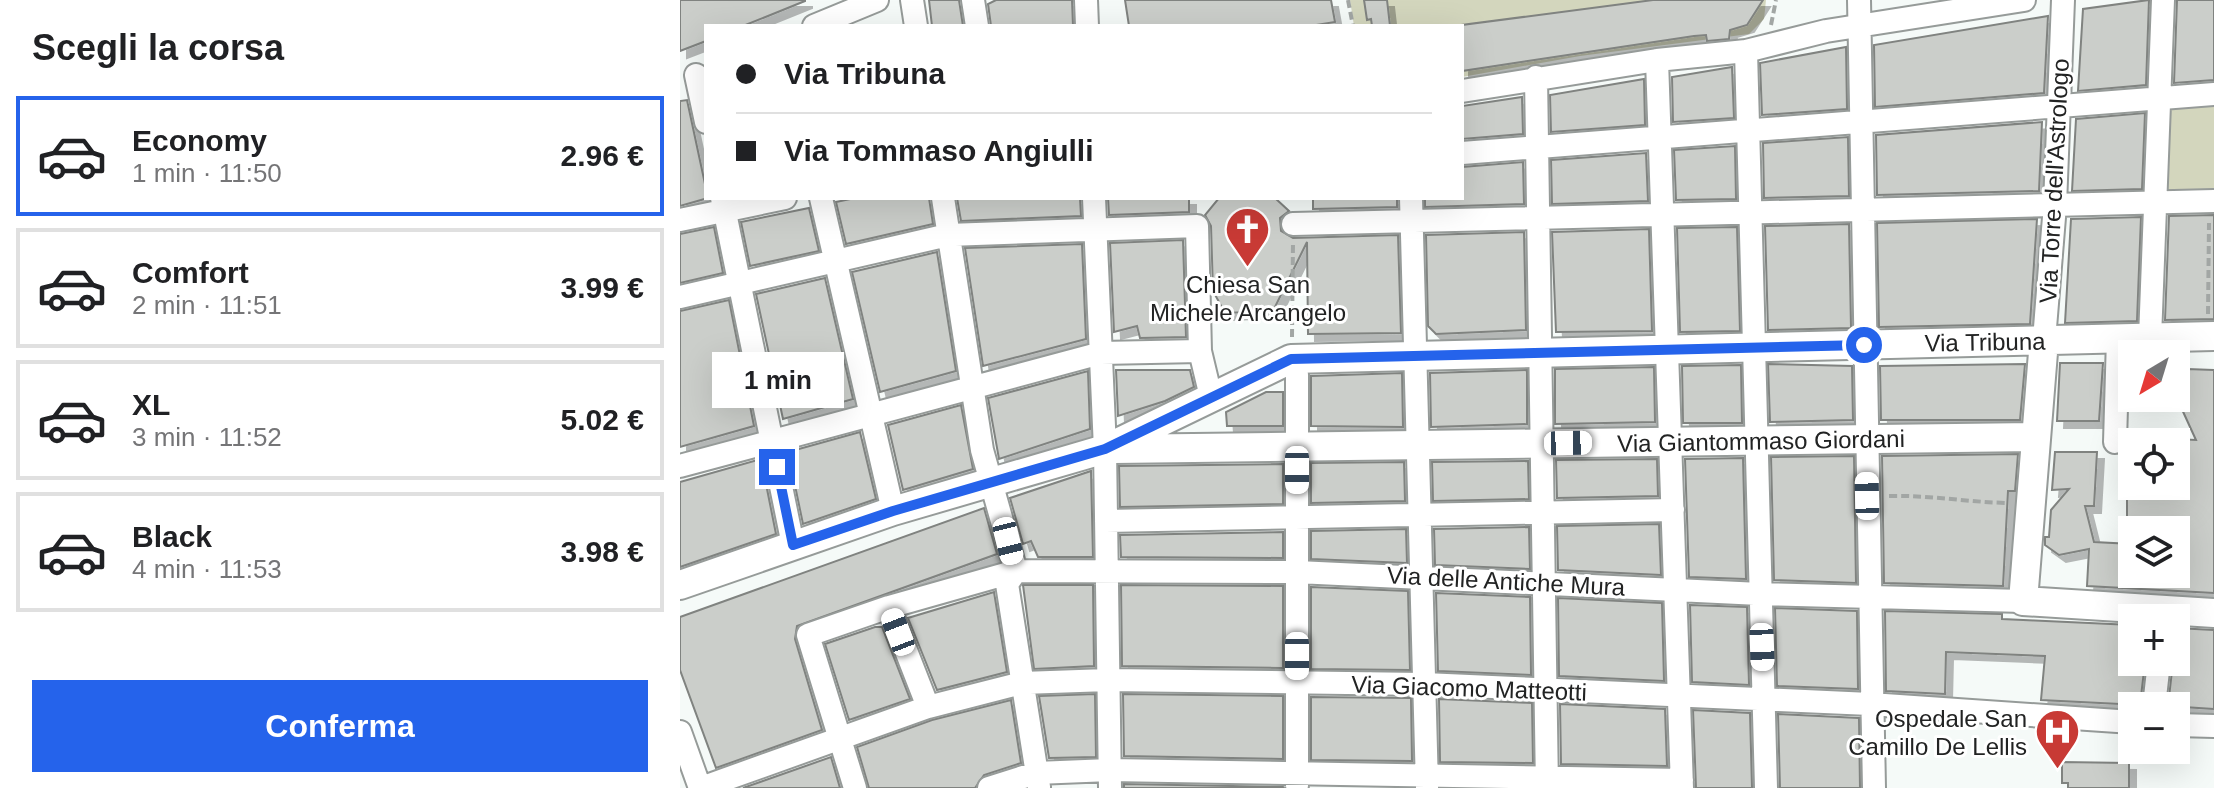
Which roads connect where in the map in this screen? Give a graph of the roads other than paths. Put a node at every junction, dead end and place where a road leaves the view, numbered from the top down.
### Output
1 (877, 0) edge
2 (912, 0) edge
3 (973, 0) edge
4 (1086, 0) edge
5 (1859, 0) edge
6 (2024, 0) edge
7 (2063, 0) edge
8 (2163, 0) edge
9 (819, 24) edge
10 (916, 24) edge
11 (977, 24) edge
12 (1087, 24) edge
13 (1859, 27) junction
14 (1746, 51) junction
15 (1657, 60) junction
16 (694, 76) edge
17 (1536, 77) junction
18 (1464, 91) edge
19 (2214, 94) edge
20 (2159, 98) junction
21 (2059, 107) junction
22 (704, 114) edge
23 (1861, 122) junction
24 (1748, 130) junction
25 (1660, 138) junction
26 (1538, 147) junction
27 (1464, 153) edge
28 (764, 200) edge
29 (821, 200) edge
30 (943, 200) edge
31 (1094, 200) edge
32 (2212, 201) edge
33 (2155, 203) junction
34 (723, 204) edge
35 (2055, 205) junction
36 (1412, 209) edge
37 (1862, 210) junction
38 (1750, 212) junction
39 (1662, 215) junction
40 (1539, 217) junction
41 (680, 220) edge
42 (1293, 224) road end
43 (1096, 229) junction
44 (948, 235) junction
45 (835, 261) junction
46 (740, 284) junction
47 (680, 297) edge
48 (2211, 336) edge
49 (2118, 338) junction
50 (2150, 338) junction
51 (2044, 340) junction
52 (1864, 345) junction
53 (1754, 347) junction
54 (1667, 350) junction
55 (1200, 351) junction
56 (1101, 353) junction
57 (1541, 353) junction
58 (1416, 356) junction
59 (1294, 367) junction
60 (972, 387) junction
61 (1211, 397) junction
62 (870, 415) junction
63 (2034, 437) junction
64 (1866, 439) junction
65 (772, 441) junction
66 (1756, 441) junction
67 (1670, 442) junction
68 (2115, 442) dead end
69 (1542, 443) junction
70 (1418, 445) junction
71 (1297, 447) junction
72 (1105, 449) junction
73 (680, 466) edge
74 (993, 482) junction
75 (1673, 510) junction
76 (893, 511) junction
77 (1543, 513) junction
78 (1420, 515) junction
79 (1297, 518) junction
80 (1106, 521) junction
81 (793, 545) junction
82 (1016, 571) junction
83 (1107, 572) junction
84 (1297, 572) junction
85 (1421, 576) junction
86 (1544, 581) junction
87 (680, 585) edge
88 (1676, 589) junction
89 (1760, 594) junction
90 (1869, 596) junction
91 (2023, 601) junction
92 (889, 607) junction
93 (2118, 610) edge
94 (2214, 613) edge
95 (2190, 614) edge
96 (1108, 680) junction
97 (1022, 683) junction
98 (1297, 684) junction
99 (1424, 684) junction
100 (1546, 689) junction
101 (1679, 695) junction
102 (1763, 699) junction
103 (1870, 704) junction
104 (928, 707) junction
105 (2118, 721) edge
106 (2190, 725) edge
107 (2214, 726) edge
108 (681, 737) edge
109 (840, 740) junction
110 (1110, 779) edge
111 (1038, 780) edge
112 (1297, 781) edge
113 (1426, 781) edge
114 (1547, 783) edge
115 (1682, 784) edge
116 (701, 788) edge
117 (855, 788) edge
118 (989, 788) edge
119 (1766, 788) edge
120 (1874, 788) edge

1 - 9 street
2 - 10 street
3 - 11 street
4 - 12 street
5 - 13 street
6 - 13 street
7 - 21 street, Via Torre dell'Astrologo
8 - 20 street
13 - 14 street
13 - 23 street
14 - 15 street
14 - 24 street
15 - 17 street
15 - 25 street
16 - 22 street
17 - 18 street
17 - 26 street
19 - 20 street
20 - 21 street
20 - 33 street
21 - 23 street
21 - 35 street, Via Torre dell'Astrologo
23 - 24 street
23 - 37 street
24 - 25 street
24 - 38 street
25 - 26 street
25 - 39 street
26 - 27 street
26 - 40 street
28 - 34 street
29 - 45 street
30 - 44 street
31 - 43 street
32 - 33 street
33 - 35 street
33 - 50 street
34 - 41 street
34 - 46 street
35 - 37 street
35 - 51 street, Via Torre dell'Astrologo
36 - 40 street
36 - 42 street
36 - 58 street
37 - 38 street
37 - 52 street
38 - 39 street
38 - 53 street
39 - 40 street
39 - 54 street
40 - 57 street
43 - 44 street
43 - 55 street
43 - 56 street
44 - 45 street
44 - 60 street
45 - 46 street
45 - 62 street
46 - 47 street
46 - 65 street
48 - 50 main road, Via Tribuna
49 - 50 main road, Via Tribuna
49 - 51 main road, Via Tribuna
49 - 68 street
51 - 52 main road, Via Tribuna
51 - 63 main road, Via Torre dell'Astrologo
52 - 53 main road, Via Tribuna
52 - 64 street
53 - 54 main road, Via Tribuna
53 - 66 street
54 - 57 main road, Via Tribuna
54 - 67 street
55 - 56 street
55 - 61 street
56 - 60 street
56 - 72 street
57 - 58 main road, Via Tribuna
57 - 69 street
58 - 59 main road, Via Tribuna
58 - 70 street
59 - 61 main road, Via Tribuna
59 - 71 street
60 - 62 street
60 - 74 street
61 - 72 main road, Via Tribuna
62 - 65 street
62 - 76 street
63 - 64 main road, Via Giantommaso Giordani
63 - 91 main road, Via Torre dell'Astrologo
64 - 66 main road, Via Giantommaso Giordani
64 - 90 street
65 - 73 street
65 - 81 street
66 - 67 main road, Via Giantommaso Giordani
66 - 89 street
67 - 69 main road, Via Giantommaso Giordani
67 - 75 street
69 - 70 main road, Via Giantommaso Giordani
69 - 77 street
70 - 71 main road, Via Giantommaso Giordani
70 - 78 street
71 - 72 main road, Via Giantommaso Giordani
71 - 79 street
72 - 74 main road
72 - 80 street
74 - 76 main road
74 - 82 street
75 - 77 street
75 - 88 street
76 - 81 main road
77 - 78 street
77 - 86 street
78 - 79 street
78 - 85 street
79 - 80 street
79 - 84 street
80 - 83 street
81 - 87 main road
82 - 83 street, Via delle Antiche Mura
82 - 92 street, Via delle Antiche Mura
82 - 97 street
83 - 84 street, Via delle Antiche Mura
83 - 96 street
84 - 85 street, Via delle Antiche Mura
84 - 98 street
85 - 86 street, Via delle Antiche Mura
85 - 99 street
86 - 88 street, Via delle Antiche Mura
86 - 100 street
88 - 89 street, Via delle Antiche Mura
88 - 101 street
89 - 90 street, Via delle Antiche Mura
89 - 102 street
90 - 91 street, Via delle Antiche Mura
90 - 103 street
91 - 93 main road, Via delle Antiche Mura
92 - 104 street
92 - 109 street, Via delle Antiche Mura
94 - 95 main road, Via delle Antiche Mura
96 - 97 street, Via Giacomo Matteotti
96 - 98 street, Via Giacomo Matteotti
96 - 110 street
97 - 104 street, Via Giacomo Matteotti
97 - 111 street
98 - 99 street, Via Giacomo Matteotti
98 - 112 street
99 - 100 street, Via Giacomo Matteotti
99 - 113 street
100 - 101 street, Via Giacomo Matteotti
100 - 114 street
101 - 102 street, Via Giacomo Matteotti
101 - 115 street
102 - 103 street, Via Giacomo Matteotti
102 - 119 street
103 - 105 street, Via Giacomo Matteotti
103 - 120 street
104 - 109 street, Via Giacomo Matteotti
106 - 107 street
108 - 116 street
109 - 116 street, Via Giacomo Matteotti
109 - 117 street
110 - 111 street
110 - 112 street
111 - 118 street
112 - 113 street
113 - 114 street
114 - 115 street

